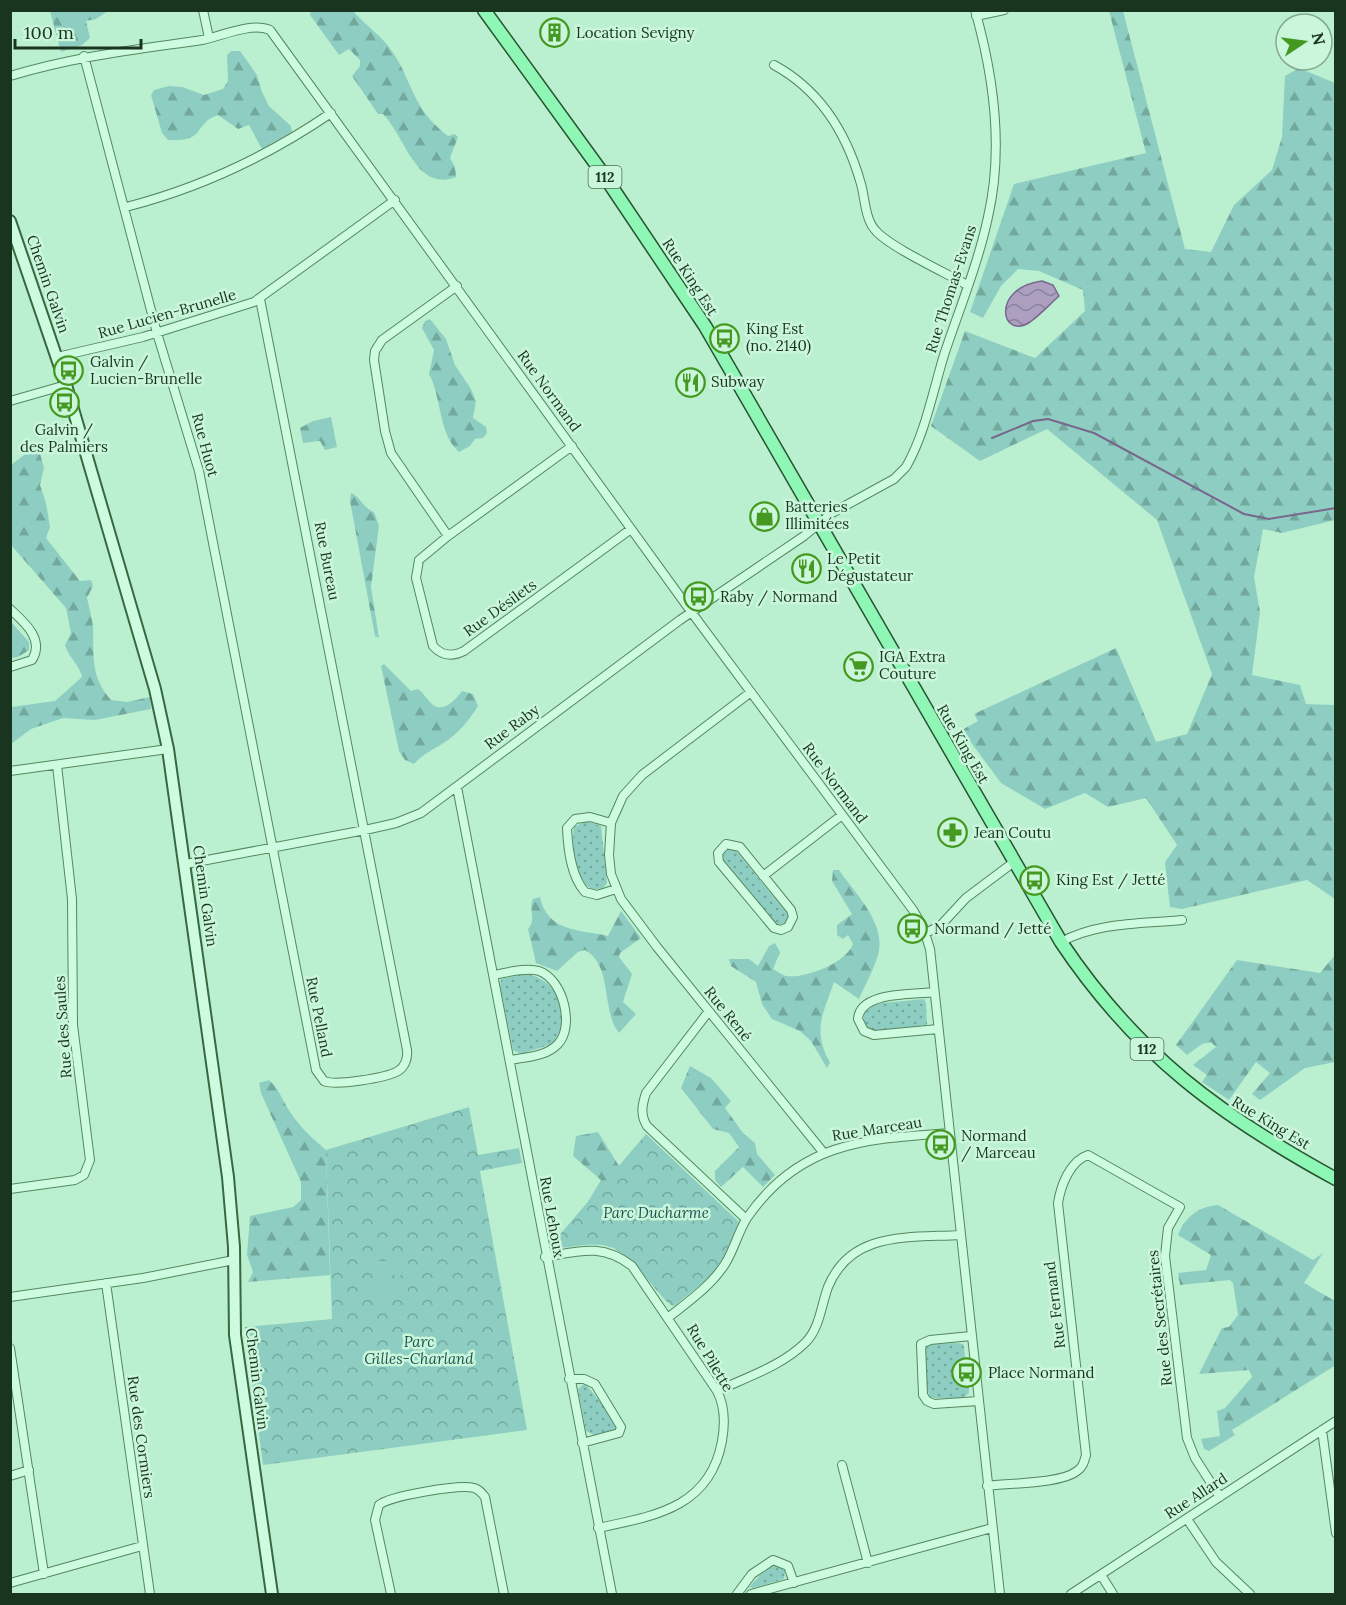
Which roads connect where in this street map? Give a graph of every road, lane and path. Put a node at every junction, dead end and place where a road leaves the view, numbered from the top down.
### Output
1 (203, 10) edge
2 (484, 10) edge
3 (1004, 10) edge
4 (975, 13) edge
5 (209, 38) junction
6 (84, 56) junction
7 (774, 65) dead end
8 (10, 76) edge
9 (331, 113) junction
10 (395, 200) junction
11 (126, 207) junction
12 (10, 221) edge
13 (967, 285) junction
14 (457, 286) junction
15 (260, 299) junction
16 (157, 333) junction
17 (57, 357) junction
18 (66, 385) junction
19 (10, 401) edge
20 (573, 446) junction
21 (817, 524) junction
22 (631, 529) junction
23 (448, 536) junction
24 (10, 609) edge
25 (692, 613) junction
26 (10, 667) edge
27 (751, 692) junction
28 (168, 749) junction
29 (57, 765) junction
30 (10, 771) edge
31 (457, 787) junction
32 (842, 815) junction
33 (611, 823) junction
34 (365, 830) junction
35 (272, 848) junction
36 (1014, 862) junction
37 (186, 864) junction
38 (763, 876) junction
39 (616, 889) junction
40 (1182, 920) dead end
41 (926, 933) junction
42 (1061, 942) junction
43 (493, 975) junction
44 (934, 992) junction
45 (708, 1011) junction
46 (938, 1029) junction
47 (510, 1060) junction
48 (949, 1133) junction
49 (823, 1152) junction
50 (1083, 1156) joint
51 (1335, 1179) edge
52 (10, 1189) edge
53 (746, 1219) junction
54 (960, 1235) junction
55 (545, 1257) junction
56 (234, 1260) junction
57 (106, 1283) junction
58 (10, 1297) edge
59 (669, 1317) junction
60 (971, 1336) junction
61 (10, 1348) edge
62 (569, 1379) junction
63 (717, 1391) junction
64 (978, 1401) junction
65 (1335, 1421) edge
66 (1322, 1430) junction
67 (582, 1443) junction
68 (842, 1465) dead end
69 (29, 1470) junction
70 (10, 1476) edge
71 (987, 1486) junction
72 (1220, 1497) junction
73 (1187, 1519) junction
74 (598, 1527) junction
75 (992, 1528) junction
76 (1335, 1533) edge
77 (142, 1546) junction
78 (868, 1563) junction
79 (44, 1574) junction
80 (1101, 1575) junction
81 (10, 1583) edge
82 (794, 1583) junction
83 (150, 1594) edge
84 (272, 1594) edge
85 (391, 1594) edge
86 (504, 1594) edge
87 (612, 1594) edge
88 (737, 1594) edge
89 (751, 1594) edge
90 (1000, 1594) edge
91 (1071, 1594) edge
92 (1113, 1594) edge
93 (1251, 1594) edge

1 - 5 street
2 - 21 main road, Rue King Est / 112
3 - 4 street
4 - 13 street, Rue Thomas-Evans
5 - 6 street, Rue Normand
5 - 9 street, Rue Normand
6 - 8 street, Rue Normand
6 - 11 street, Rue Huot
7 - 13 street
9 - 10 street, Rue Normand
9 - 11 street
10 - 14 street, Rue Normand
10 - 15 street, Rue Lucien-Brunelle
11 - 16 street, Rue Huot
12 - 17 street, Chemin Galvin
13 - 21 street, Rue Thomas-Evans
14 - 20 street, Rue Normand
14 - 23 street
15 - 16 street, Rue Lucien-Brunelle
15 - 34 street, Rue Bureau
16 - 17 street, Rue Lucien-Brunelle
16 - 35 street, Rue Huot
17 - 18 street, Chemin Galvin
18 - 19 street
18 - 28 street, Chemin Galvin
20 - 22 street, Rue Normand
20 - 23 street, Rue Désilets
21 - 25 street, Rue Raby
21 - 36 main road, Rue King Est / 112
22 - 23 street, Rue Désilets
22 - 25 street, Rue Normand
24 - 26 street
25 - 27 street, Rue Normand
25 - 31 street, Rue Raby
27 - 32 street, Rue Normand
27 - 33 street, Rue René
28 - 29 street
28 - 37 street, Chemin Galvin
29 - 30 street
29 - 52 street, Rue des Saules
31 - 34 street, Rue Raby
31 - 43 street, Rue Lehoux
32 - 38 street
32 - 41 street, Rue Normand
33 - 39 street, Rue René
33 - 39 street
34 - 35 street, Rue Raby
34 - 35 street, Rue Pelland
35 - 37 street, Rue Raby
36 - 41 street
36 - 42 main road, Rue King Est / 112
37 - 56 street, Chemin Galvin
38 - 38 street
39 - 45 street, Rue René
40 - 42 street
41 - 44 street, Rue Normand
42 - 51 main road, Rue King Est / 112
43 - 47 street, Rue Lehoux
43 - 47 street
44 - 46 street, Rue Normand
44 - 46 street
45 - 49 street, Rue René
45 - 53 street
46 - 48 street, Rue Normand
47 - 55 street, Rue Lehoux
48 - 49 street, Rue Marceau
48 - 54 street, Rue Normand
49 - 53 street, Rue Marceau
50 - 71 street, Rue Fernand
50 - 72 street, Rue des Secrétaires
53 - 59 street, Rue Marceau
54 - 60 street, Rue Normand
54 - 63 street
55 - 59 street, Rue Pilette
55 - 62 street, Rue Lehoux
56 - 57 street
56 - 84 street, Chemin Galvin
57 - 58 street
57 - 77 street, Rue des Cormiers
59 - 63 street, Rue Pilette
60 - 64 street, Rue Normand
60 - 64 street
61 - 69 street
62 - 67 street, Rue Lehoux
62 - 67 street
63 - 74 street, Rue Pilette
64 - 71 street, Rue Normand
65 - 66 street, Rue Allard
66 - 72 street, Rue Allard
66 - 76 street
67 - 74 street, Rue Lehoux
68 - 78 street
69 - 70 street
69 - 79 street
71 - 75 street, Rue Normand
72 - 73 street, Rue Allard
73 - 80 street, Rue Allard
73 - 93 street
74 - 87 street, Rue Lehoux
75 - 78 street
75 - 90 street, Rue Normand
77 - 79 street
77 - 83 street, Rue des Cormiers
78 - 82 street
79 - 81 street
80 - 91 street, Rue Allard
80 - 92 street
82 - 88 street
82 - 89 street
85 - 86 street

